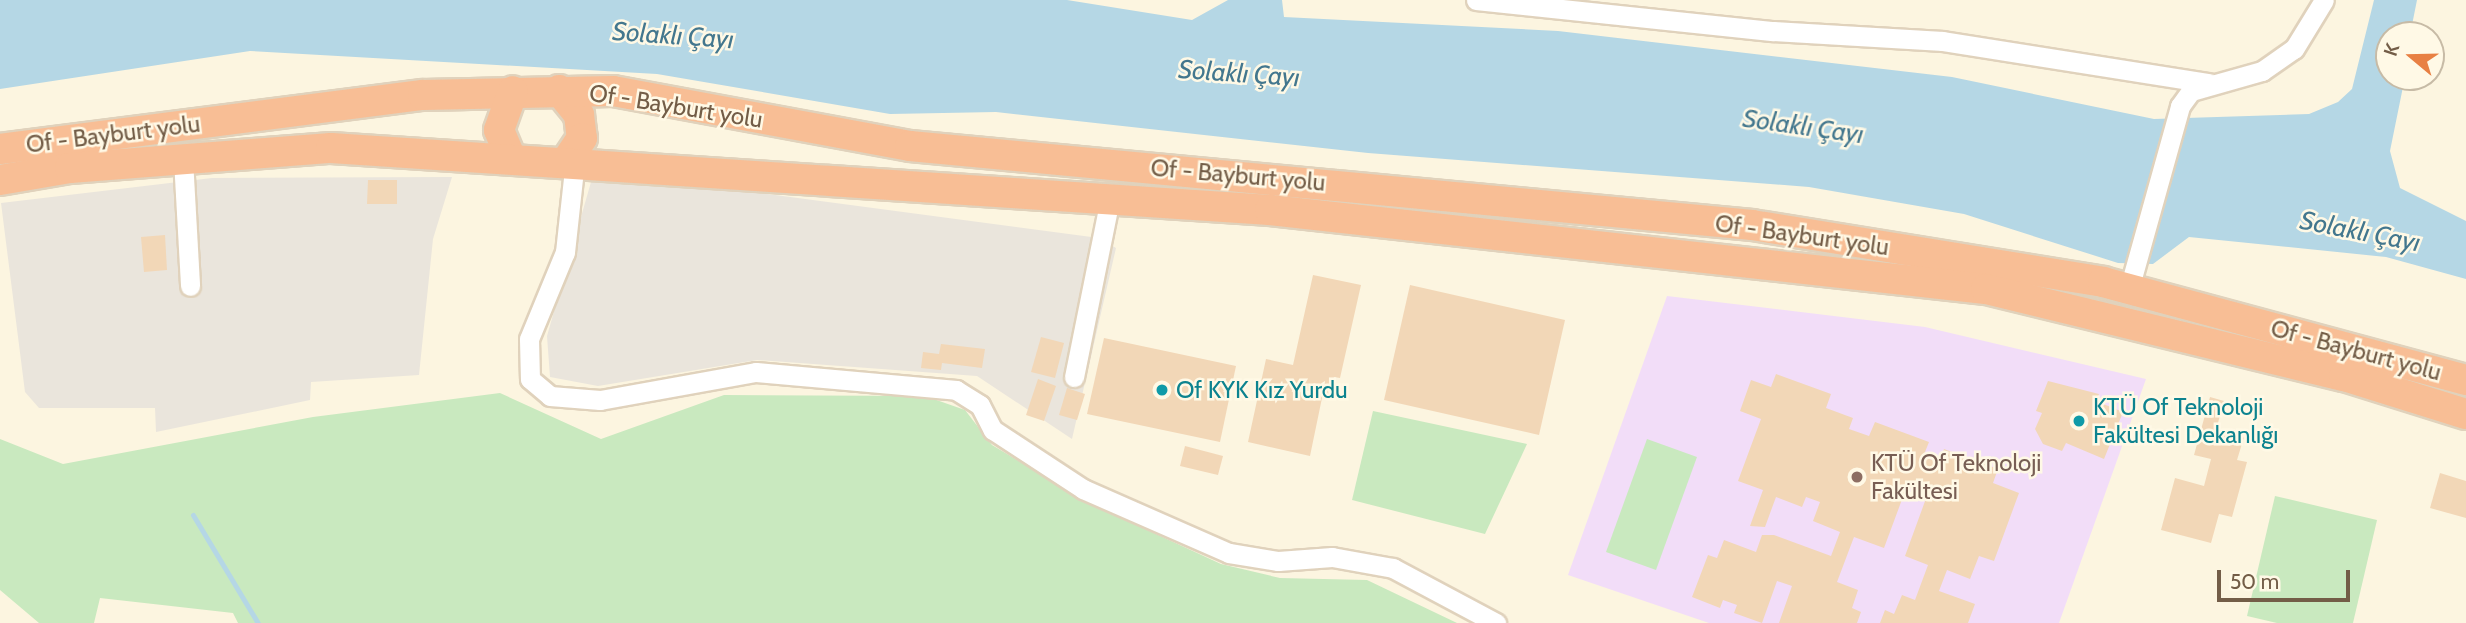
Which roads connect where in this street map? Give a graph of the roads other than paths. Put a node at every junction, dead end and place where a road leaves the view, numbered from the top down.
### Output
1 (1475, 0) edge
2 (2324, 0) edge
3 (2209, 83) junction
4 (559, 90) junction
5 (513, 91) junction
6 (0, 149) edge
7 (510, 156) junction
8 (183, 159) junction
9 (571, 160) junction
10 (0, 180) edge
11 (1110, 199) junction
12 (2131, 282) junction
13 (190, 286) dead end
14 (1074, 377) dead end
15 (2466, 380) edge
16 (2466, 414) edge
17 (1496, 623) edge

1 - 3 street
2 - 3 street
3 - 12 street
4 - 5 highway, Of - Bayburt yolu
4 - 9 highway
4 - 12 highway, Of - Bayburt yolu
5 - 6 highway, Of - Bayburt yolu
5 - 7 highway
7 - 8 highway, Of - Bayburt yolu
7 - 9 highway, Of - Bayburt yolu
8 - 10 highway, Of - Bayburt yolu
8 - 13 street
9 - 11 highway, Of - Bayburt yolu
9 - 17 street
11 - 14 street
11 - 16 highway, Of - Bayburt yolu
12 - 15 highway, Of - Bayburt yolu

